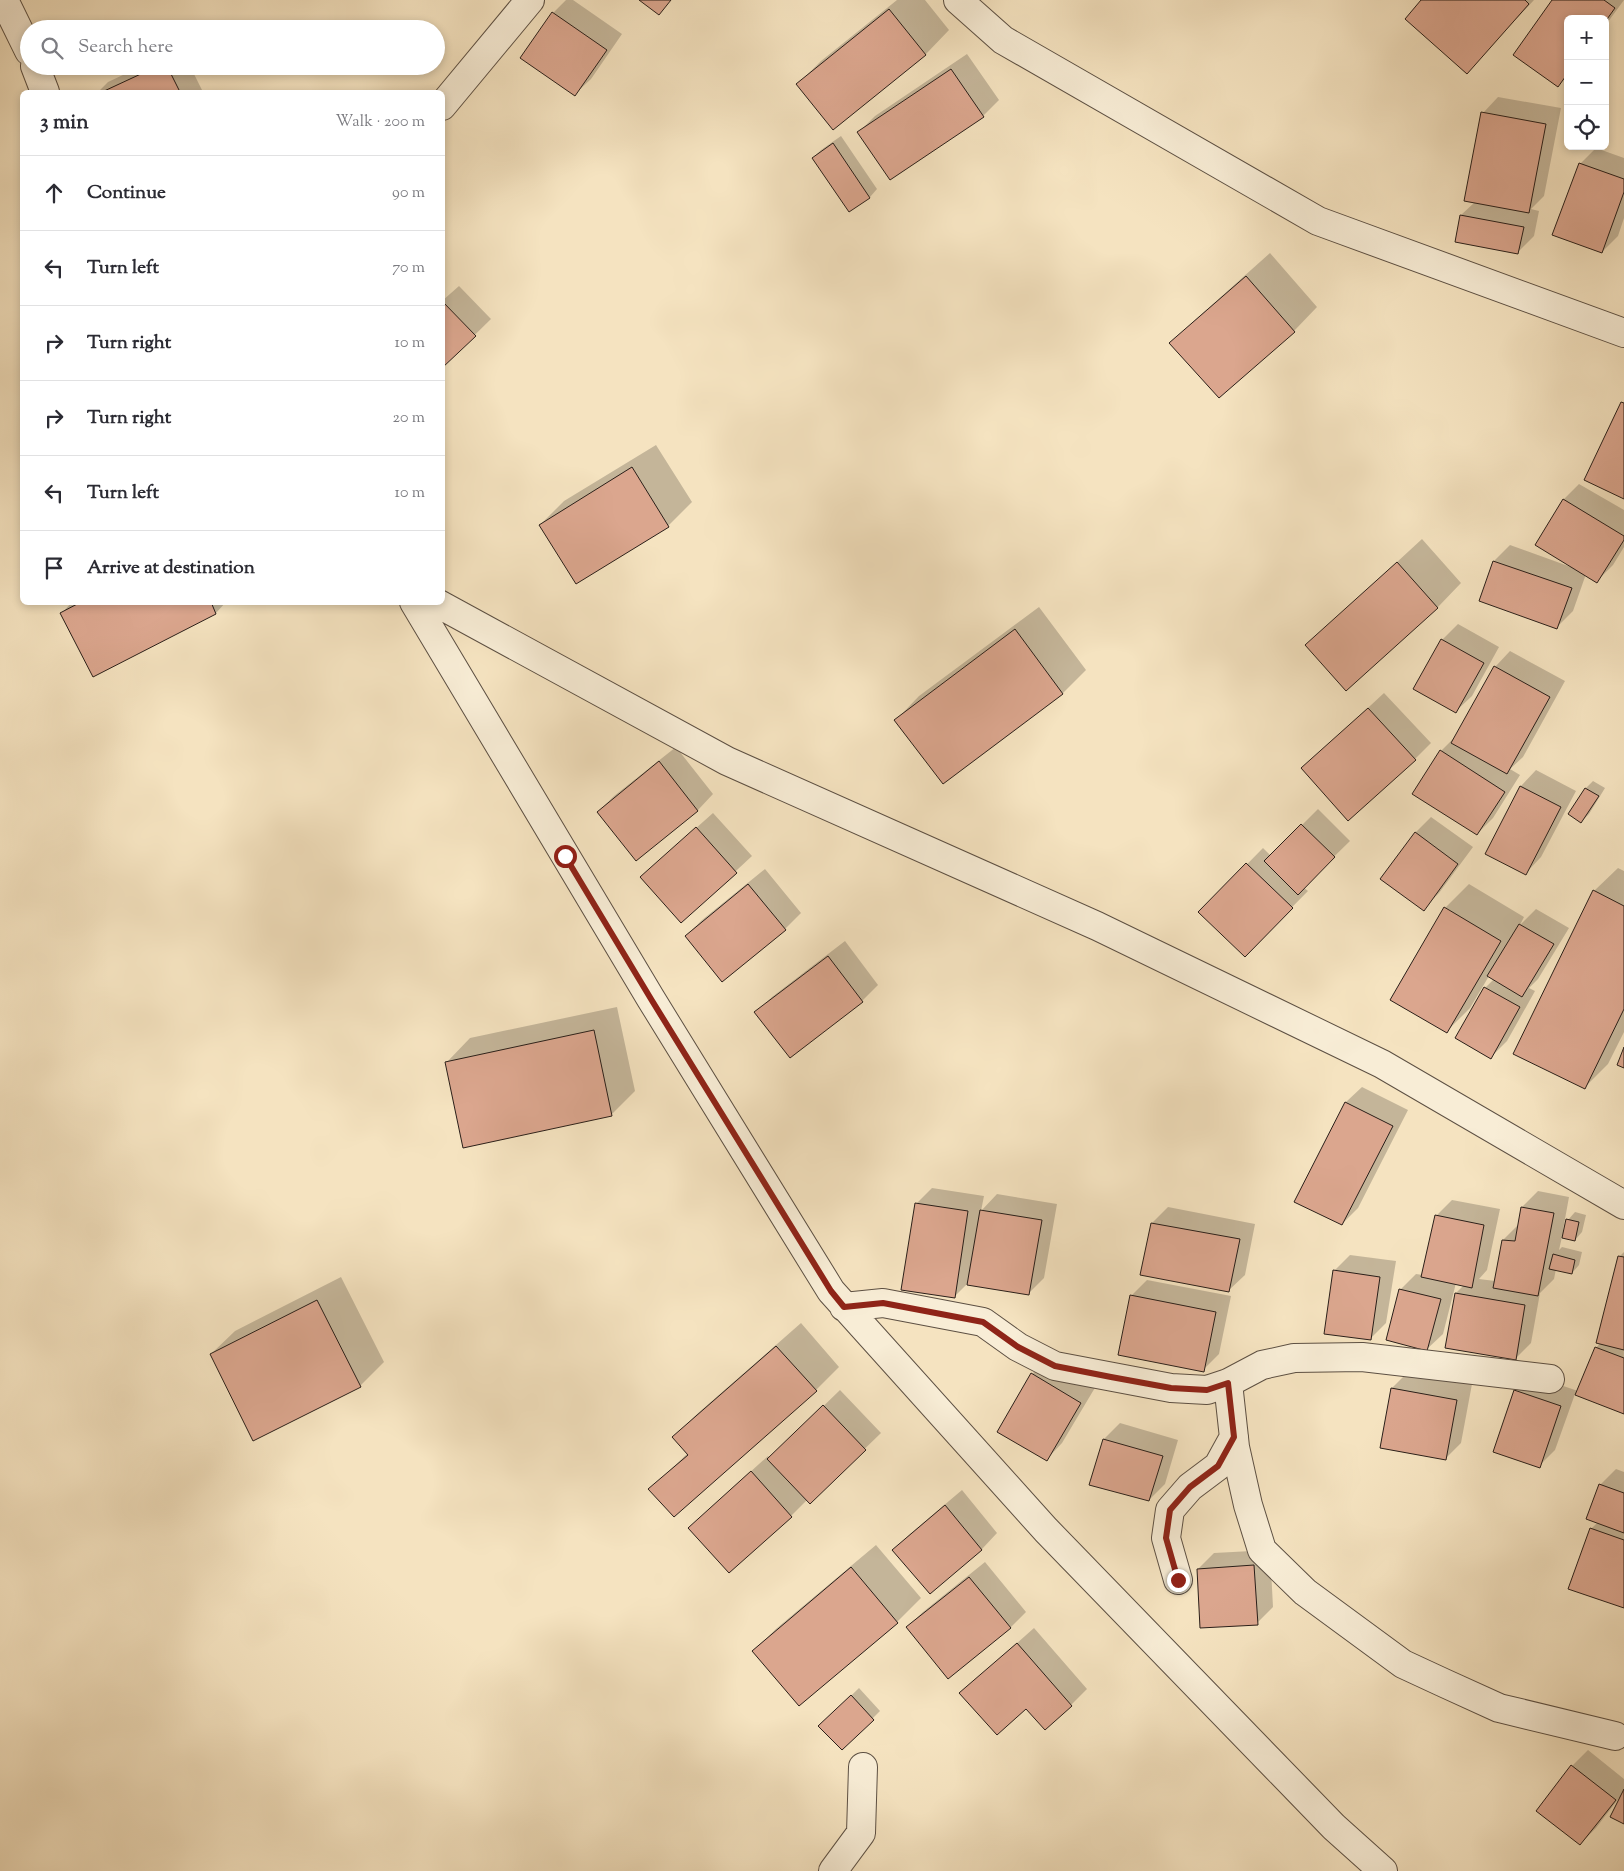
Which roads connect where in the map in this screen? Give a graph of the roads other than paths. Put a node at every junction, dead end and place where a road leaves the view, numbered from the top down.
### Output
1 (4, 0) edge
2 (530, 0) edge
3 (958, 0) edge
4 (20, 33) edge
5 (38, 75) edge
6 (44, 90) edge
7 (445, 102) edge
8 (1624, 333) edge
9 (416, 605) edge
10 (441, 605) edge
11 (1624, 1205) edge
12 (844, 1307) junction
13 (1550, 1379) dead end
14 (1228, 1383) junction
15 (1234, 1437) junction
16 (1178, 1580) dead end
17 (1615, 1736) dead end
18 (863, 1767) dead end
19 (834, 1871) edge
20 (1383, 1871) edge

1 - 4 street
2 - 7 street
3 - 8 street
5 - 6 street
9 - 12 street
10 - 11 street
12 - 14 street
12 - 20 street
13 - 14 street
14 - 15 street
15 - 16 street
15 - 17 street
18 - 19 street

